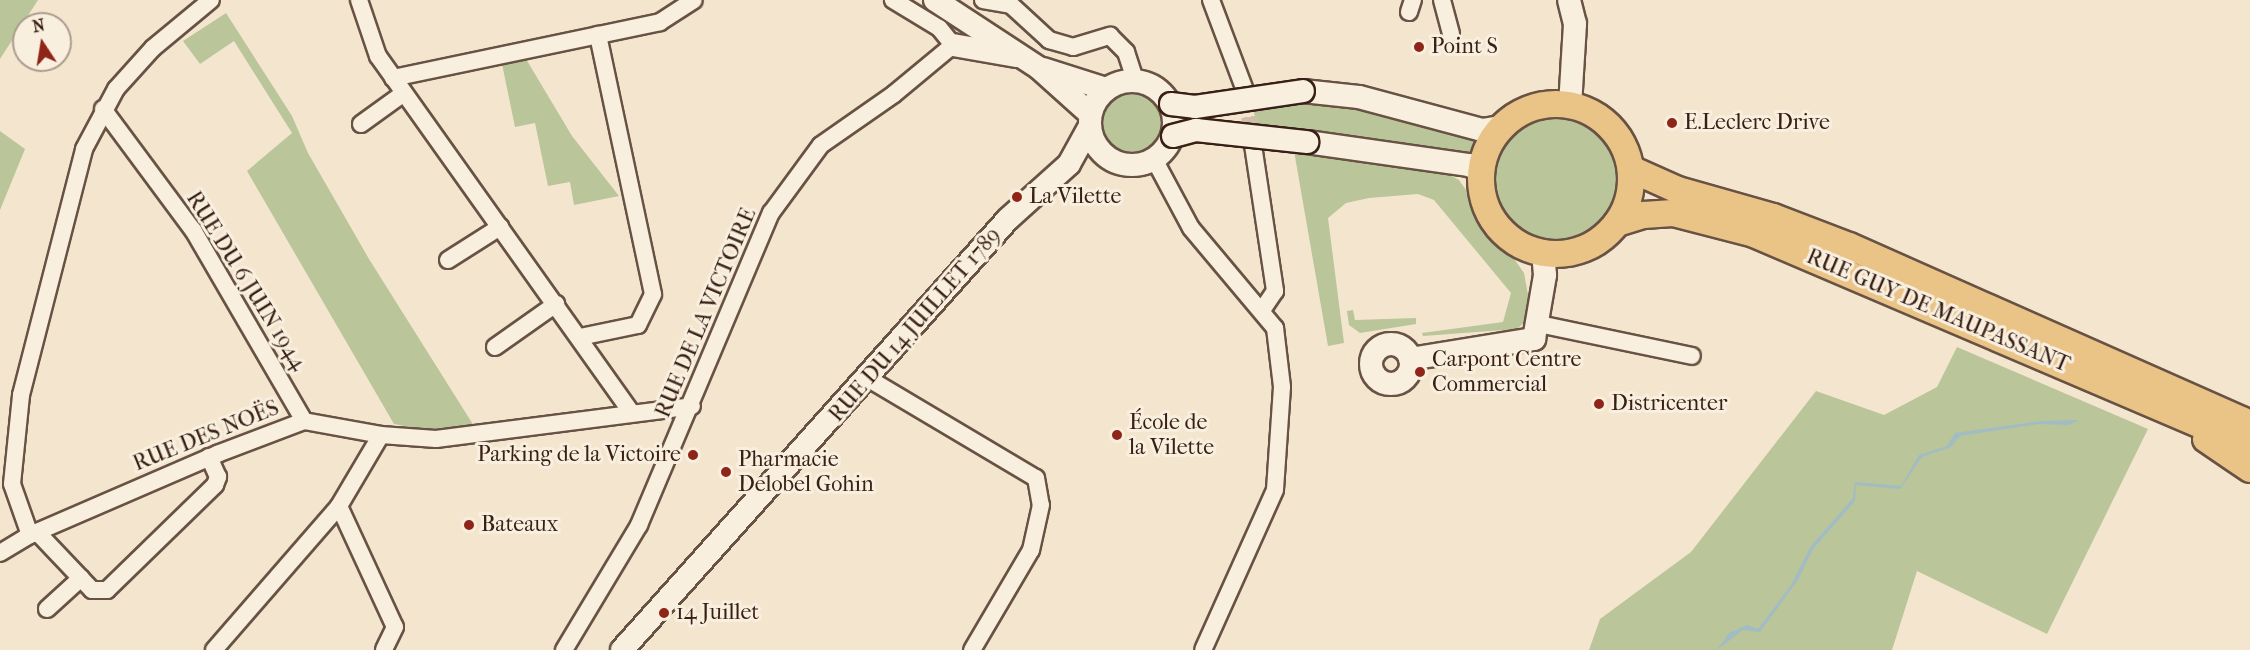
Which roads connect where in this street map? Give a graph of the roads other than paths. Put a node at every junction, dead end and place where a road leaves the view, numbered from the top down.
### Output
1 (210, 0) edge
2 (359, 0) edge
3 (694, 0) edge
4 (893, 0) edge
5 (935, 0) edge
6 (983, 0) edge
7 (1211, 0) edge
8 (1442, 0) edge
9 (1569, 0) edge
10 (1013, 3) edge
11 (1451, 34) dead end
12 (598, 35) junction
13 (953, 45) junction
14 (1031, 62) junction
15 (393, 78) junction
16 (1135, 80) junction
17 (1106, 89) junction
18 (404, 93) junction
19 (1245, 93) tunnel mouth
20 (1171, 104) junction
21 (1570, 106) junction
22 (103, 109) junction
23 (1090, 120) junction
24 (361, 124) dead end
25 (1502, 127) junction
26 (1173, 136) junction
27 (1253, 145) tunnel mouth
28 (1107, 157) junction
29 (1154, 159) junction
30 (1069, 164) junction
31 (1631, 170) junction
32 (1481, 171) junction
33 (1617, 223) junction
34 (500, 227) junction
35 (1543, 253) junction
36 (448, 260) dead end
37 (556, 304) junction
38 (1262, 310) junction
39 (1539, 324) junction
40 (580, 337) junction
41 (495, 346) dead end
42 (1692, 356) dead end
43 (1410, 359) dead end
44 (2136, 374) junction
45 (870, 379) junction
46 (692, 406) junction
47 (2250, 408) edge
48 (631, 412) junction
49 (2191, 420) junction
50 (304, 421) junction
51 (2250, 424) edge
52 (381, 435) junction
53 (2250, 446) edge
54 (209, 458) junction
55 (2250, 469) edge
56 (339, 506) junction
57 (34, 534) junction
58 (0, 553) edge
59 (81, 578) junction
60 (47, 609) dead end
61 (214, 650) edge
62 (384, 650) edge
63 (564, 650) edge
64 (622, 650) edge
65 (972, 650) edge
66 (1203, 650) edge

1 - 22 street
2 - 15 street
3 - 12 street
4 - 13 street
5 - 14 main road
6 - 10 street
7 - 19 street
8 - 11 street
9 - 21 main road
10 - 16 street
12 - 15 street
12 - 40 street
13 - 14 main road
13 - 46 street, RUE DE LA VICTOIRE
14 - 17 main road
14 - 23 main road
15 - 18 street
16 - 17 main road
16 - 20 main road
17 - 23 main road
18 - 24 street
18 - 34 street
20 - 25 main road, bridge
20 - 26 main road
21 - 25 main road
21 - 31 main road
22 - 50 street, RUE DU 6 JUIN 1944
22 - 57 street
23 - 28 main road
23 - 30 main road, RUE DU 14 JUILLET 1789
25 - 32 main road
26 - 29 main road
26 - 32 main road, bridge
27 - 38 street
28 - 29 main road
28 - 30 main road
29 - 38 street
30 - 45 main road, RUE DU 14 JUILLET 1789
31 - 33 main road
31 - 44 main road, RUE GUY DE MAUPASSANT
32 - 35 main road
33 - 35 main road
33 - 49 main road, RUE GUY DE MAUPASSANT
34 - 36 street
34 - 37 street
35 - 39 main road
37 - 40 street
37 - 41 street
38 - 66 street
39 - 42 street
39 - 43 main road
40 - 48 street
44 - 47 main road
44 - 51 main road, RUE GUY DE MAUPASSANT
45 - 64 main road, RUE DU 14 JUILLET 1789
45 - 65 street
46 - 48 street, RUE DES NOËS
46 - 63 street, RUE DE LA VICTOIRE
48 - 52 street, RUE DES NOËS
49 - 53 main road, RUE GUY DE MAUPASSANT
49 - 55 main road
50 - 52 street, RUE DES NOËS
50 - 54 street, RUE DES NOËS
52 - 56 street
54 - 57 street, RUE DES NOËS
54 - 59 street
56 - 61 street
56 - 62 street
57 - 58 street, RUE DES NOËS
57 - 59 street
59 - 60 street

